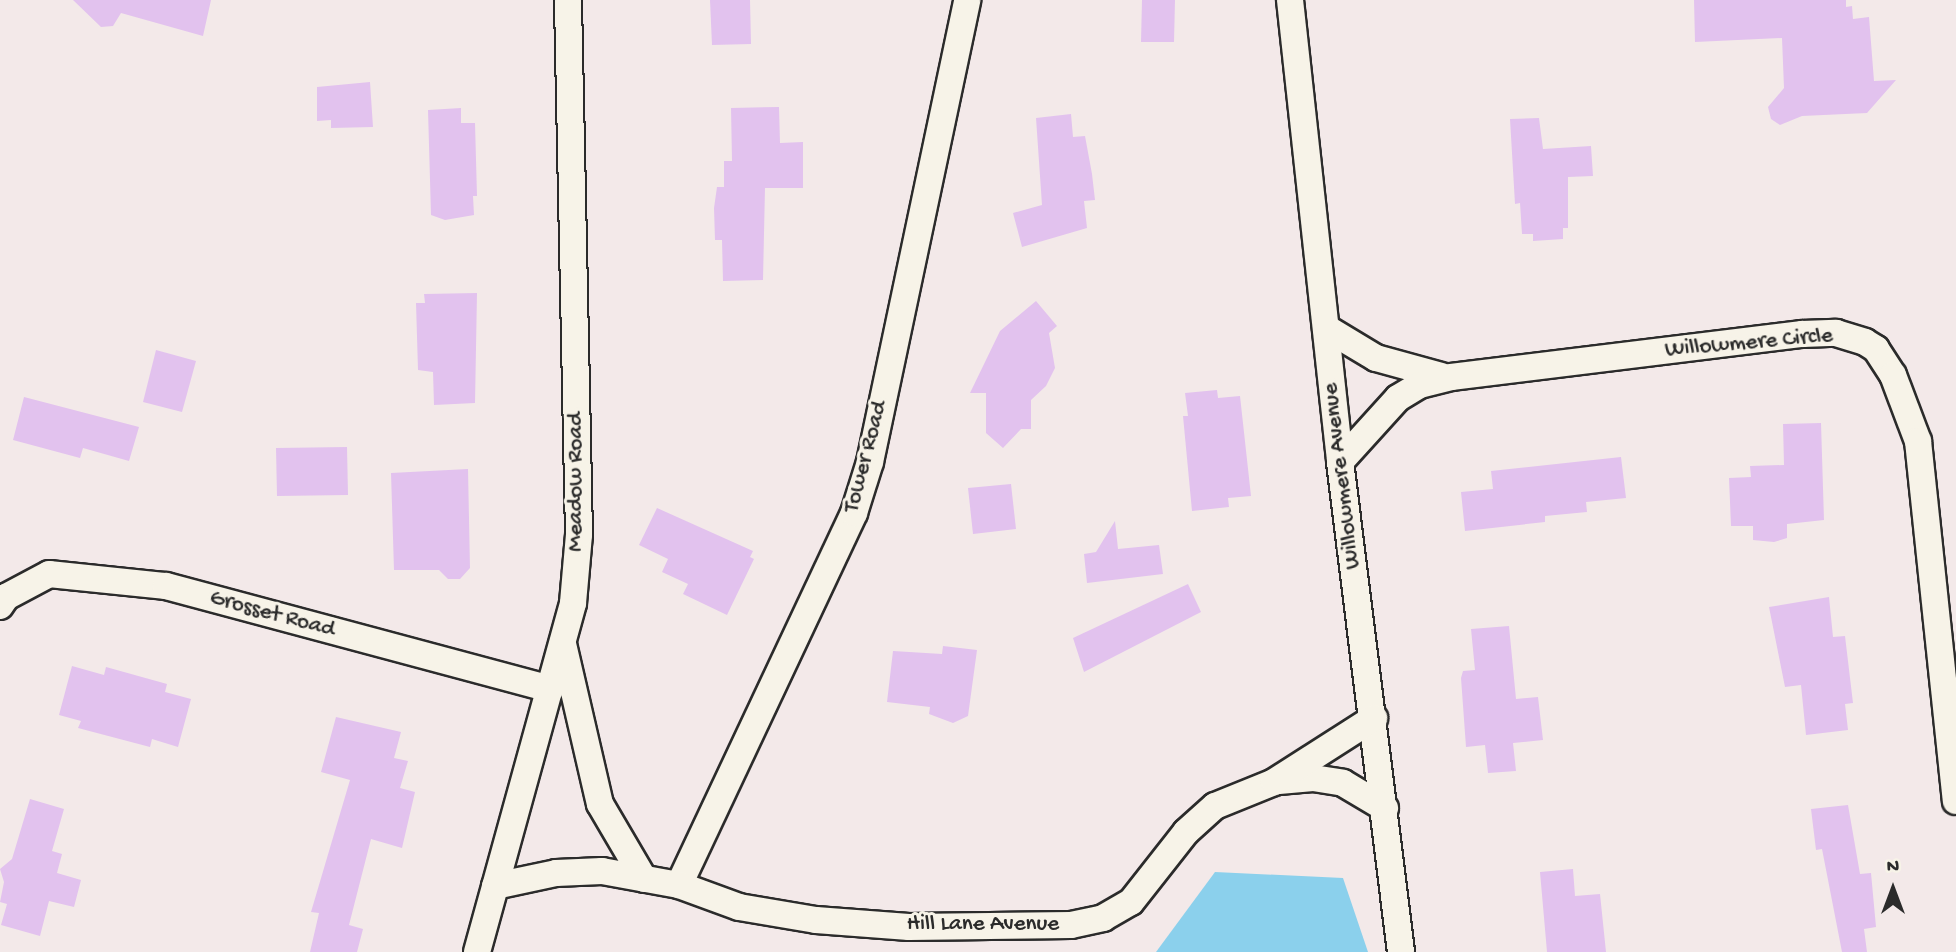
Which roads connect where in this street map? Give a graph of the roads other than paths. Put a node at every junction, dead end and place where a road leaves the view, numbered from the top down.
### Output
1 (568, 0) edge
2 (967, 0) edge
3 (1290, 0) edge
4 (1326, 328) junction
5 (1451, 377) junction
6 (1340, 461) junction
7 (0, 606) edge
8 (563, 642) junction
9 (550, 689) junction
10 (1374, 718) junction
11 (1274, 782) junction
12 (1956, 801) edge
13 (1385, 808) junction
14 (644, 878) junction
15 (679, 885) junction
16 (495, 886) junction
17 (477, 952) edge
18 (1401, 952) edge

1 - 8 street, Meadow Road
2 - 15 street, Tower Road
3 - 4 street, Willowmere Avenue
4 - 5 street, Willowmere Circle
4 - 6 street, Willowmere Avenue
5 - 6 street, Willowmere Circle
5 - 12 street, Willowmere Circle
6 - 10 street, Willowmere Avenue
7 - 9 street, Grosset Road
8 - 9 street, Meadow Road
8 - 14 street
9 - 16 street, Meadow Road
10 - 11 street, Hill Lane Avenue
10 - 13 street, Willowmere Avenue
11 - 13 street, Hill Lane Avenue
11 - 15 street, Hill Lane Avenue
13 - 18 street, Willowmere Avenue
14 - 15 street, Hill Lane Avenue
14 - 16 street, Hill Lane Avenue
16 - 17 street, Meadow Road

